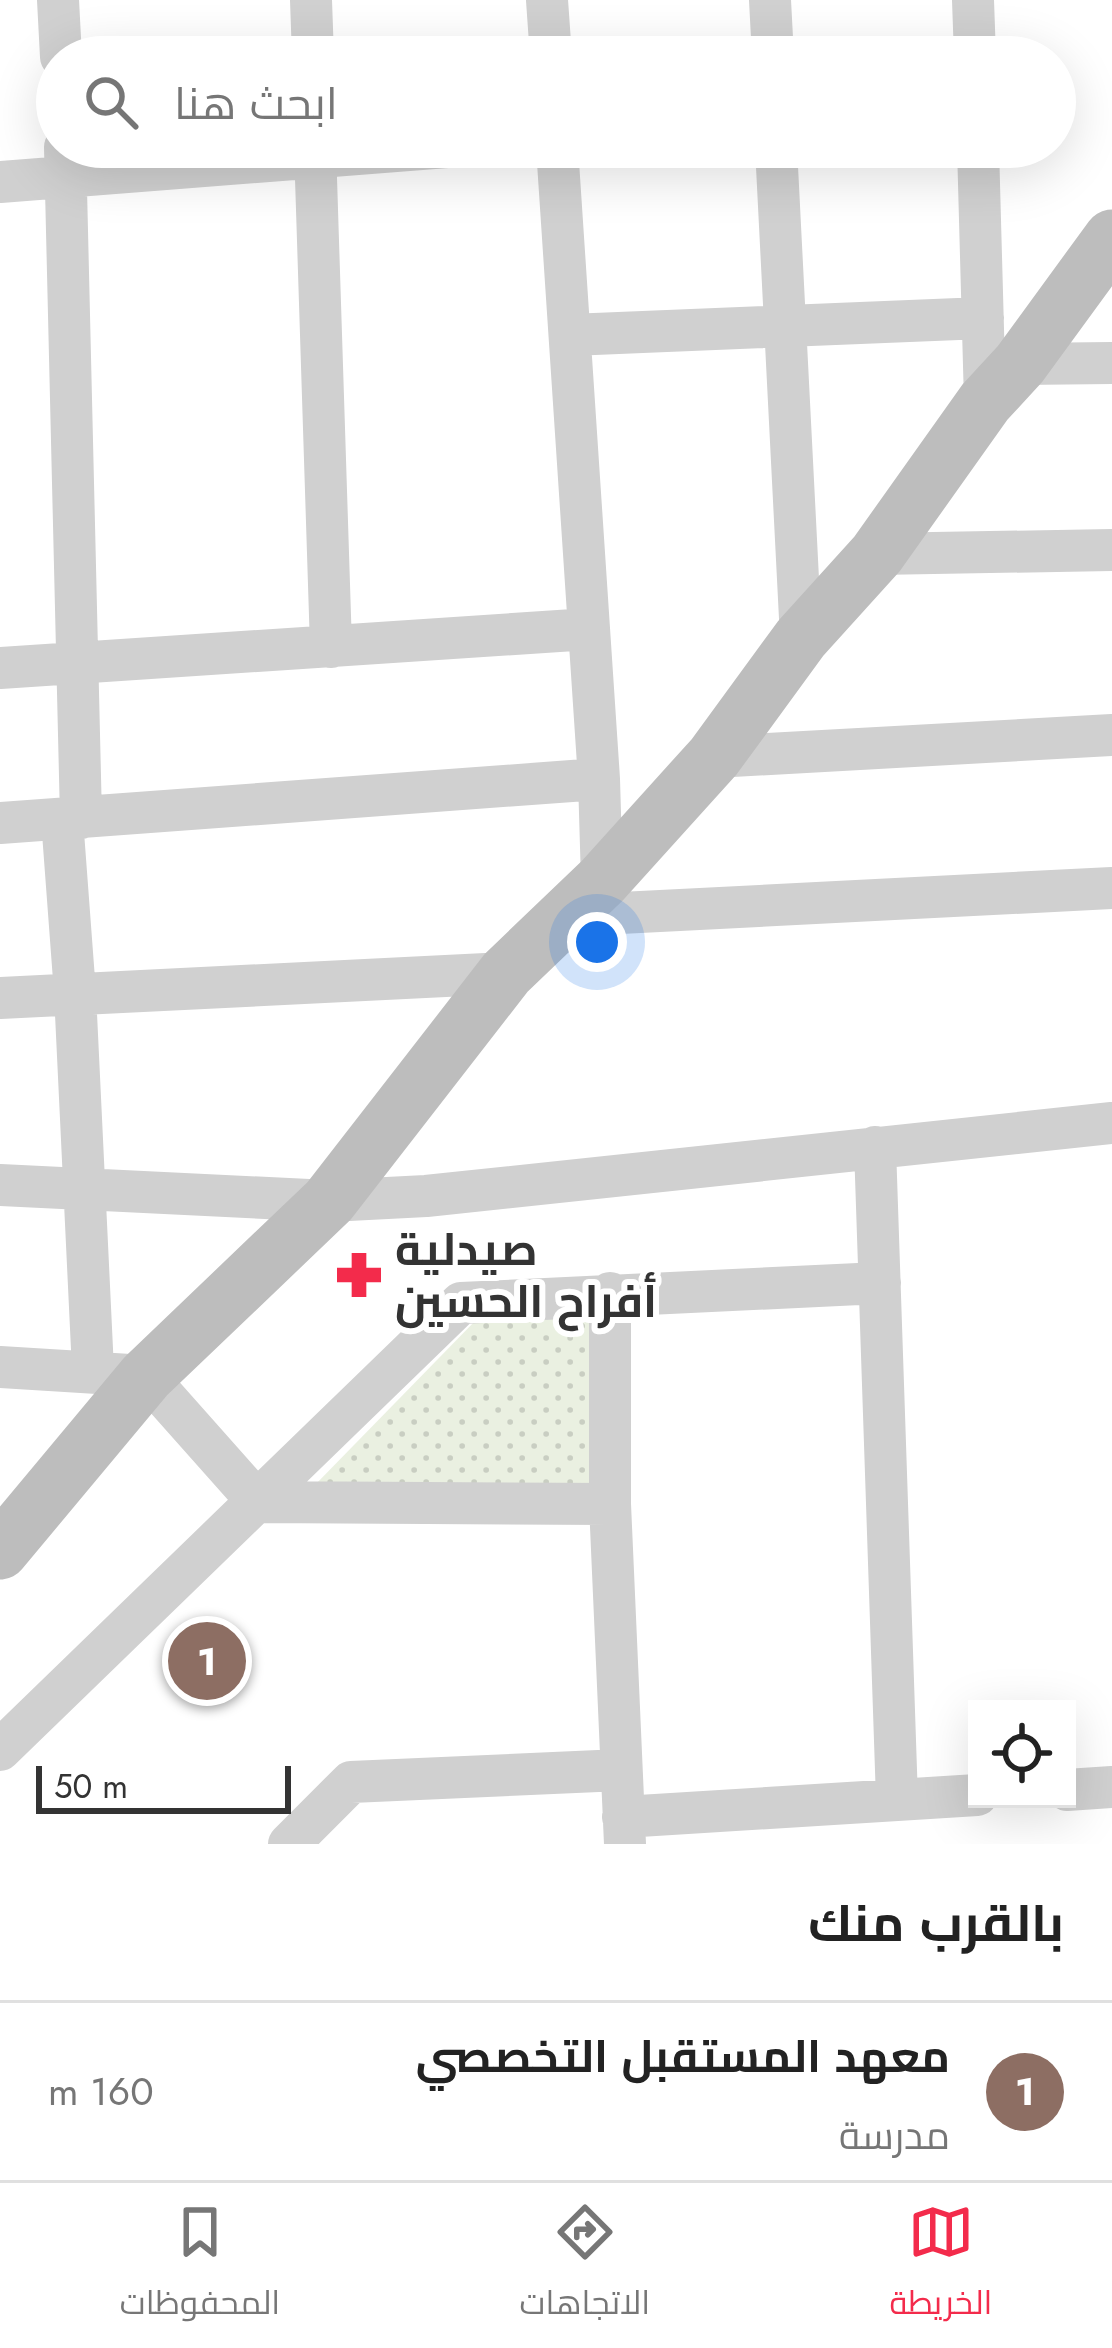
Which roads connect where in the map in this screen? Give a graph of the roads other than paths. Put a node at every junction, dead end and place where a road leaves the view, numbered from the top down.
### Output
1 (58, 0) edge
2 (311, 0) edge
3 (547, 0) edge
4 (770, 0) edge
5 (973, 0) edge
6 (60, 36) edge
7 (312, 36) edge
8 (549, 36) edge
9 (771, 36) edge
10 (974, 36) edge
11 (46, 168) edge
12 (66, 168) edge
13 (316, 168) edge
14 (557, 168) edge
15 (777, 168) edge
16 (979, 168) edge
17 (0, 182) edge
18 (1105, 260) edge
19 (983, 318) junction
20 (783, 324) junction
21 (569, 335) junction
22 (1112, 363) edge
23 (1002, 383) junction
24 (1112, 550) edge
25 (877, 554) junction
26 (589, 628) junction
27 (801, 638) junction
28 (331, 646) junction
29 (78, 663) junction
30 (0, 668) edge
31 (1112, 735) edge
32 (714, 757) junction
33 (599, 779) junction
34 (72, 819) junction
35 (0, 823) edge
36 (1112, 888) edge
37 (582, 898) junction
38 (506, 973) junction
39 (75, 993) junction
40 (0, 998) edge
41 (1112, 1123) edge
42 (875, 1147) junction
43 (0, 1185) edge
44 (84, 1188) junction
45 (329, 1201) junction
46 (880, 1283) junction
47 (610, 1293) junction
48 (0, 1367) edge
49 (119, 1373) junction
50 (258, 1502) junction
51 (610, 1504) junction
52 (3, 1542) edge
53 (0, 1750) edge
54 (621, 1770) junction
55 (1112, 1787) edge
56 (1076, 1789) edge
57 (968, 1796) edge
58 (897, 1800) junction
59 (624, 1831) edge
60 (289, 1844) edge

1 - 6 street
2 - 7 street
3 - 8 street
4 - 9 street
5 - 10 street
11 - 17 street
12 - 29 street
13 - 28 street
14 - 21 street
15 - 20 street
16 - 19 street
18 - 23 street
19 - 20 street
19 - 23 street
20 - 21 street
20 - 27 street
21 - 26 street
22 - 23 street
23 - 25 street
24 - 25 street
25 - 27 street
26 - 28 street
26 - 33 street
27 - 32 street
28 - 29 street
29 - 30 street
29 - 34 street
31 - 32 street
32 - 37 street
33 - 34 street
33 - 37 street
34 - 35 street
34 - 39 street
36 - 37 street
37 - 38 street
38 - 39 street
38 - 45 street
39 - 40 street
39 - 44 street
41 - 42 street
42 - 45 street
42 - 46 street
43 - 44 street
44 - 45 street
44 - 49 street
45 - 49 street
46 - 47 street
46 - 58 street
47 - 50 street
47 - 51 street
48 - 49 street
49 - 50 street
49 - 52 street
50 - 51 street
50 - 53 street
51 - 54 street
54 - 59 street
54 - 60 street
55 - 56 street
57 - 58 street
58 - 59 street

